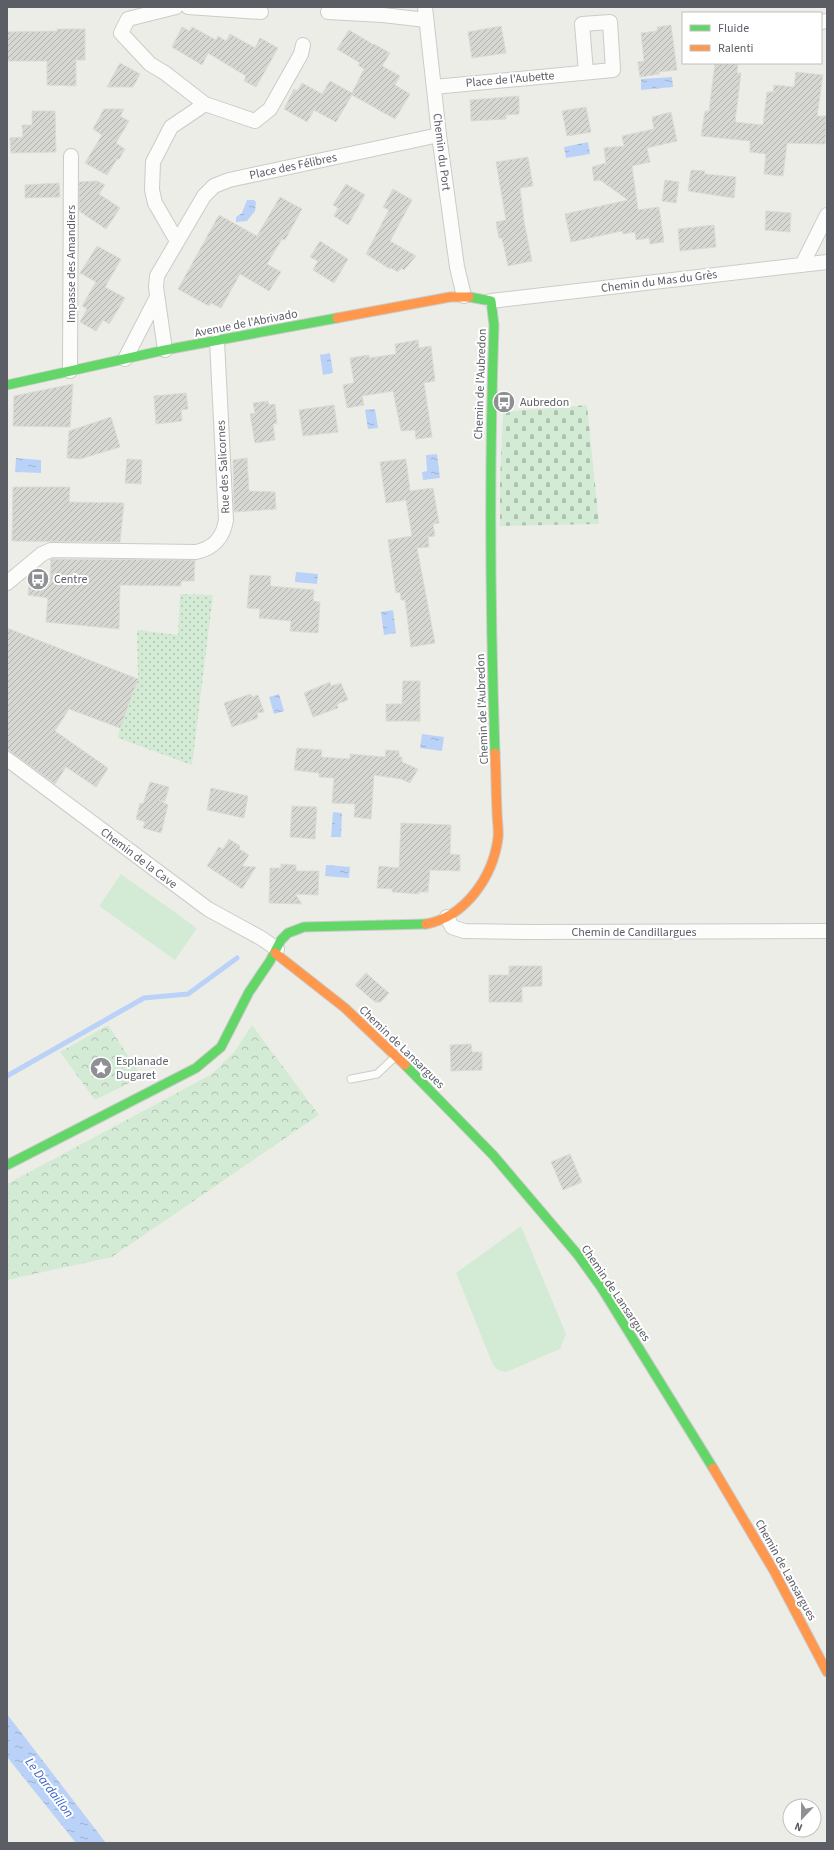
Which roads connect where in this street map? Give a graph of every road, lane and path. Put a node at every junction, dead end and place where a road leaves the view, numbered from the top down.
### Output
1 (176, 7) edge
2 (188, 7) edge
3 (261, 12) dead end
4 (328, 12) dead end
5 (425, 14) edge
6 (303, 45) dead end
7 (586, 72) dead end
8 (434, 87) junction
9 (205, 104) junction
10 (439, 134) junction
11 (71, 156) dead end
12 (827, 215) edge
13 (177, 241) junction
14 (827, 262) edge
15 (802, 265) junction
16 (464, 296) junction
17 (157, 297) junction
18 (491, 300) junction
19 (217, 342) junction
20 (165, 350) junction
21 (125, 359) junction
22 (70, 371) junction
23 (7, 385) edge
24 (7, 583) edge
25 (7, 759) edge
26 (447, 917) junction
27 (827, 931) edge
28 (276, 951) junction
29 (396, 1056) junction
30 (351, 1079) dead end
31 (7, 1165) edge
32 (827, 1672) edge

1 - 9 street
2 - 3 street
4 - 5 street
5 - 8 street, Chemin du Port
6 - 9 street
7 - 8 street, Place de l'Aubette
8 - 10 street, Chemin du Port
9 - 13 street
10 - 13 street, Place des Félibres
10 - 16 street, Chemin du Port
11 - 22 street, Impasse des Amandiers
12 - 15 street
13 - 17 street, Place des Félibres
14 - 15 street, Chemin du Mas du Grès
15 - 18 street, Chemin du Mas du Grès
16 - 18 street, Avenue de l'Abrivado
16 - 19 street, Avenue de l'Abrivado
17 - 20 street, Place des Félibres
17 - 21 street, Place des Félibres
18 - 26 street, Chemin de l'Aubredon
19 - 20 street, Avenue de l'Abrivado
19 - 24 street, Rue des Salicornes
20 - 21 street, Avenue de l'Abrivado
21 - 22 street, Avenue de l'Abrivado
22 - 23 street, Avenue de l'Abrivado
25 - 28 street, Chemin de la Cave
26 - 27 street, Chemin de Candillargues
26 - 28 street, Chemin de l'Aubredon
28 - 29 street, Chemin de Lansargues
28 - 31 street, Chemin de l'Aubredon
29 - 30 lane
29 - 32 street, Chemin de Lansargues

